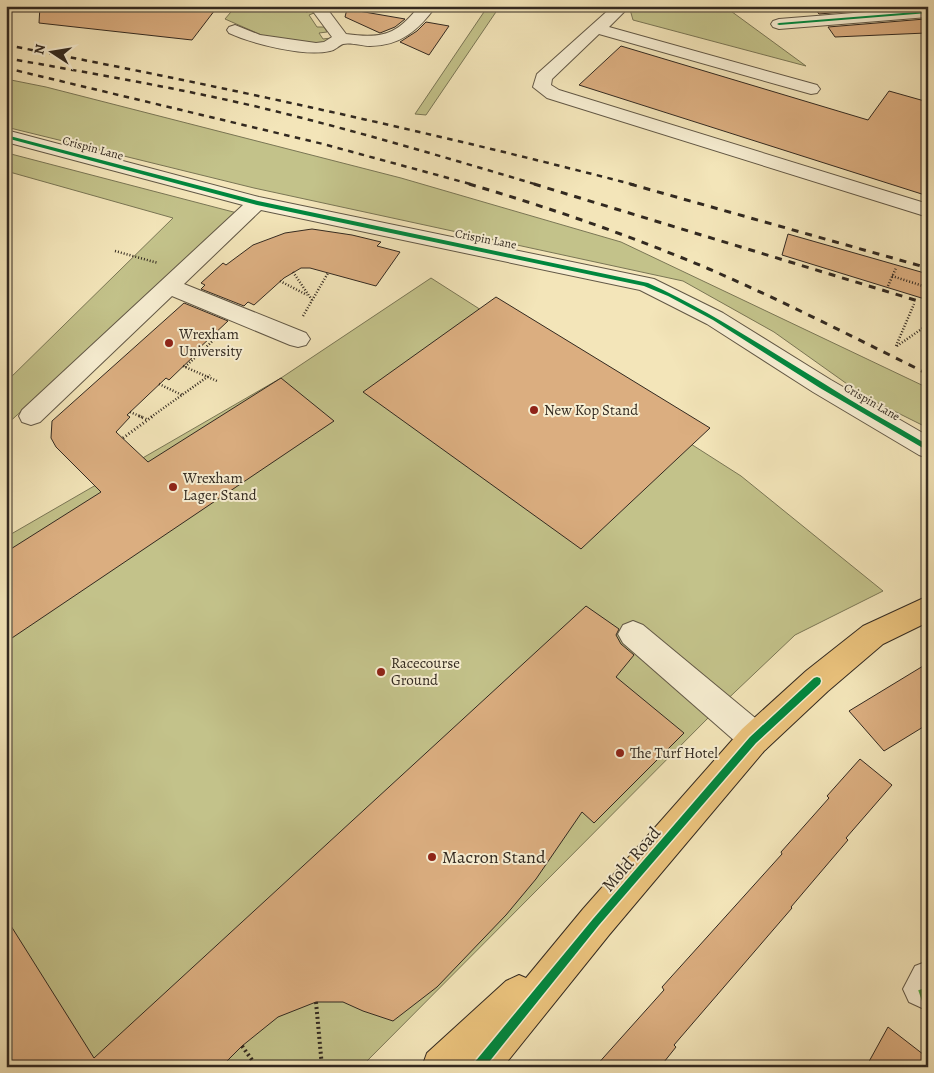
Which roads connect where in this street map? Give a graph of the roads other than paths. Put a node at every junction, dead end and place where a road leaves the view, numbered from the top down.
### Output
1 (317, 6) edge
2 (428, 6) edge
3 (622, 6) edge
4 (928, 12) edge
5 (779, 24) dead end
6 (598, 28) junction
7 (235, 30) dead end
8 (341, 38) junction
9 (811, 88) dead end
10 (6, 136) edge
11 (257, 203) junction
12 (928, 211) edge
13 (177, 279) junction
14 (295, 337) road end
15 (31, 416) dead end
16 (928, 448) edge
17 (928, 608) edge
18 (633, 634) dead end
19 (755, 738) junction
20 (596, 922) junction
21 (441, 1067) edge
22 (478, 1067) edge

1 - 8 street
2 - 8 street
3 - 6 street
4 - 5 street
6 - 9 street
6 - 12 street
7 - 8 street
10 - 11 street, Crispin Lane
11 - 13 street
11 - 16 street, Crispin Lane
13 - 14 street
13 - 15 street
17 - 19 main road, Mold Road
18 - 19 street
19 - 20 main road, Mold Road
20 - 21 main road, Mold Road
20 - 22 main road, Mold Road

